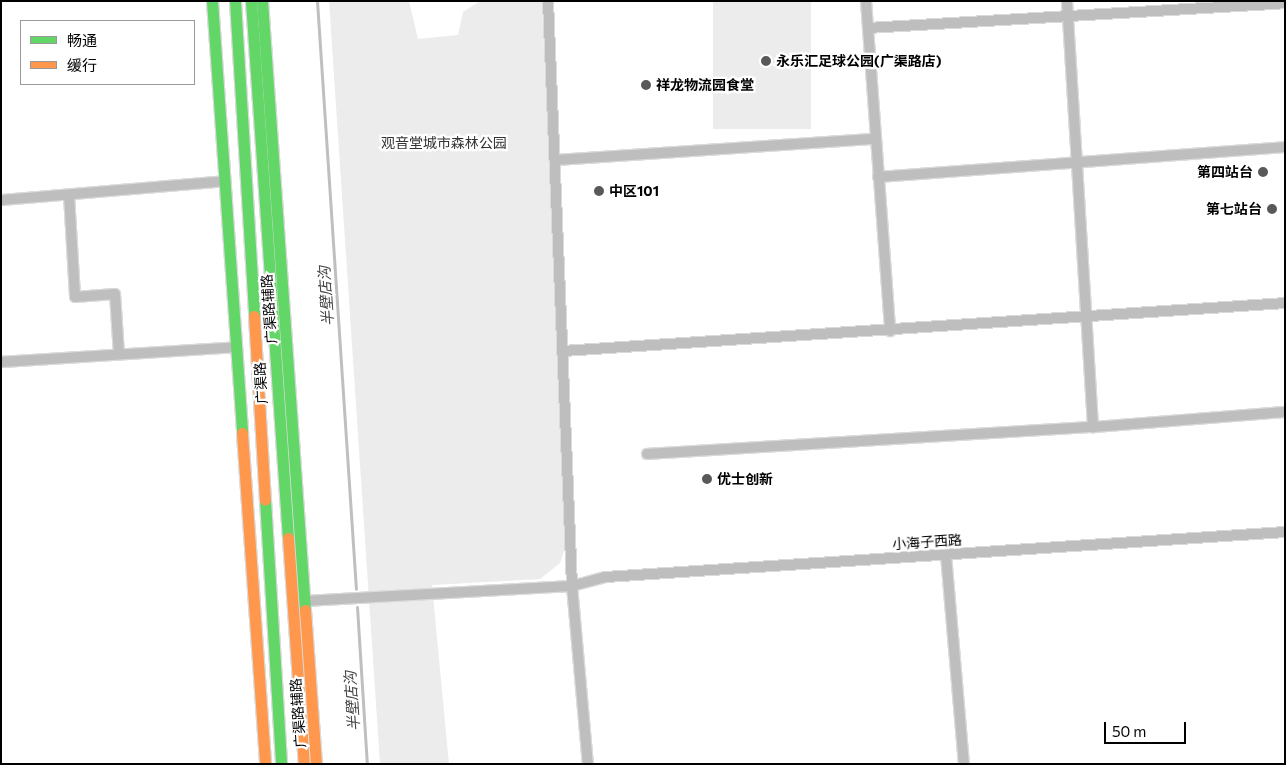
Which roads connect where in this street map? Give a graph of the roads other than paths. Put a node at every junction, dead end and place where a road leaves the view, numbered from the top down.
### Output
1 (212, 1) edge
2 (235, 1) edge
3 (250, 1) edge
4 (262, 1) edge
5 (548, 1) edge
6 (866, 1) edge
7 (1067, 1) edge
8 (1285, 3) edge
9 (1068, 15) junction
10 (868, 28) junction
11 (876, 139) junction
12 (1285, 147) edge
13 (556, 160) junction
14 (1076, 163) junction
15 (878, 178) junction
16 (225, 181) junction
17 (69, 195) junction
18 (1, 200) edge
19 (1285, 304) edge
20 (1086, 316) junction
21 (890, 331) junction
22 (236, 347) junction
23 (563, 351) junction
24 (119, 354) junction
25 (1, 362) edge
26 (1285, 412) edge
27 (1093, 427) junction
28 (647, 454) dead end
29 (1285, 532) edge
30 (946, 554) junction
31 (572, 586) junction
32 (305, 601) junction
33 (265, 764) edge
34 (281, 764) edge
35 (304, 764) edge
36 (316, 764) edge
37 (588, 764) edge
38 (964, 764) edge

1 - 16 main road, 广渠路
2 - 34 main road, 广渠路
3 - 35 main road, 广渠路
4 - 32 main road, 广渠路辅路
5 - 13 street
6 - 10 street
7 - 9 street
8 - 9 street
9 - 10 street
9 - 14 street
10 - 11 street
11 - 13 street
11 - 15 street
12 - 14 street
13 - 23 street
14 - 15 street
14 - 20 street
15 - 21 street
16 - 17 street
16 - 22 main road, 广渠路
17 - 18 street
17 - 24 street
19 - 20 street
20 - 21 street
20 - 27 street
21 - 23 street
22 - 24 street
22 - 33 main road, 广渠路
23 - 31 street
24 - 25 street
26 - 27 street
27 - 28 street
29 - 30 street, 小海子西路
30 - 31 street, 小海子西路
30 - 38 street
31 - 32 street, 小海子西路
31 - 37 street
32 - 36 main road, 广渠路辅路

